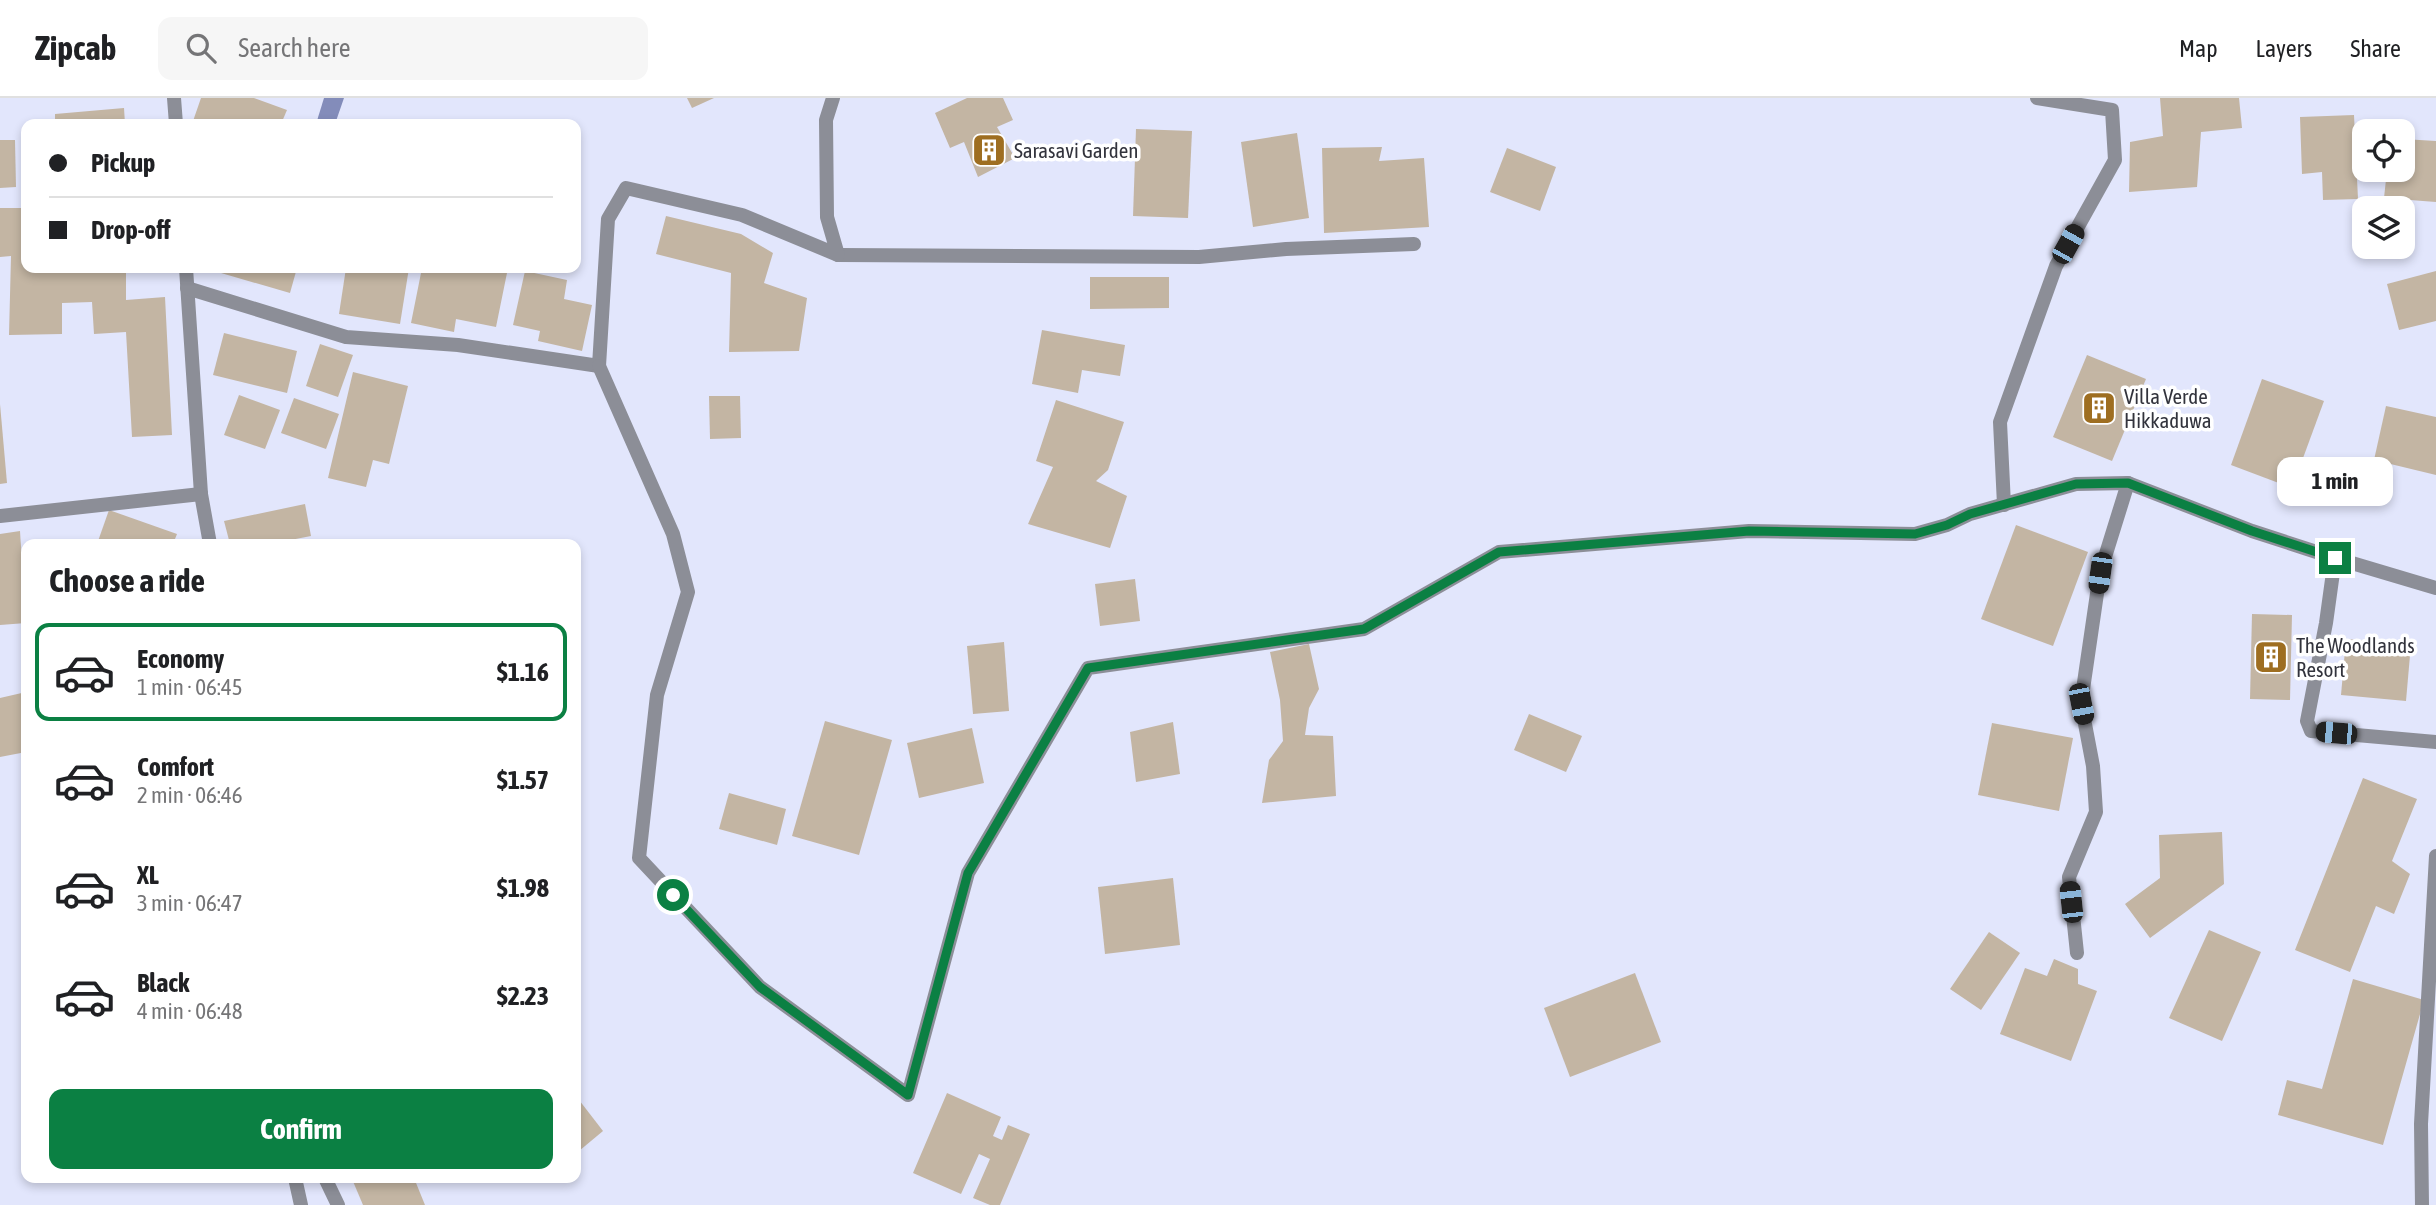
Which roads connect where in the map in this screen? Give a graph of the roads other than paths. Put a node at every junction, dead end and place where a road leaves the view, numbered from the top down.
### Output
1 (174, 98) edge
2 (833, 98) edge
3 (2037, 98) edge
4 (176, 119) edge
5 (1414, 244) dead end
6 (838, 255) junction
7 (186, 273) edge
8 (187, 288) junction
9 (599, 366) junction
10 (2128, 483) junction
11 (201, 494) junction
12 (2004, 505) junction
13 (0, 516) edge
14 (209, 539) edge
15 (2335, 558) junction
16 (2436, 588) edge
17 (2436, 742) edge
18 (2436, 856) edge
19 (2077, 953) dead end
20 (296, 1183) edge
21 (327, 1183) edge
22 (302, 1205) edge
23 (338, 1205) edge
24 (2423, 1205) edge

1 - 4 street
2 - 6 street
3 - 12 street
5 - 6 street
6 - 9 street
7 - 8 street
8 - 9 street
8 - 11 street
9 - 12 street
10 - 12 street
10 - 15 street
10 - 19 street
11 - 13 street
11 - 14 street
15 - 16 street
15 - 17 street
18 - 24 street
20 - 22 street
21 - 23 street

